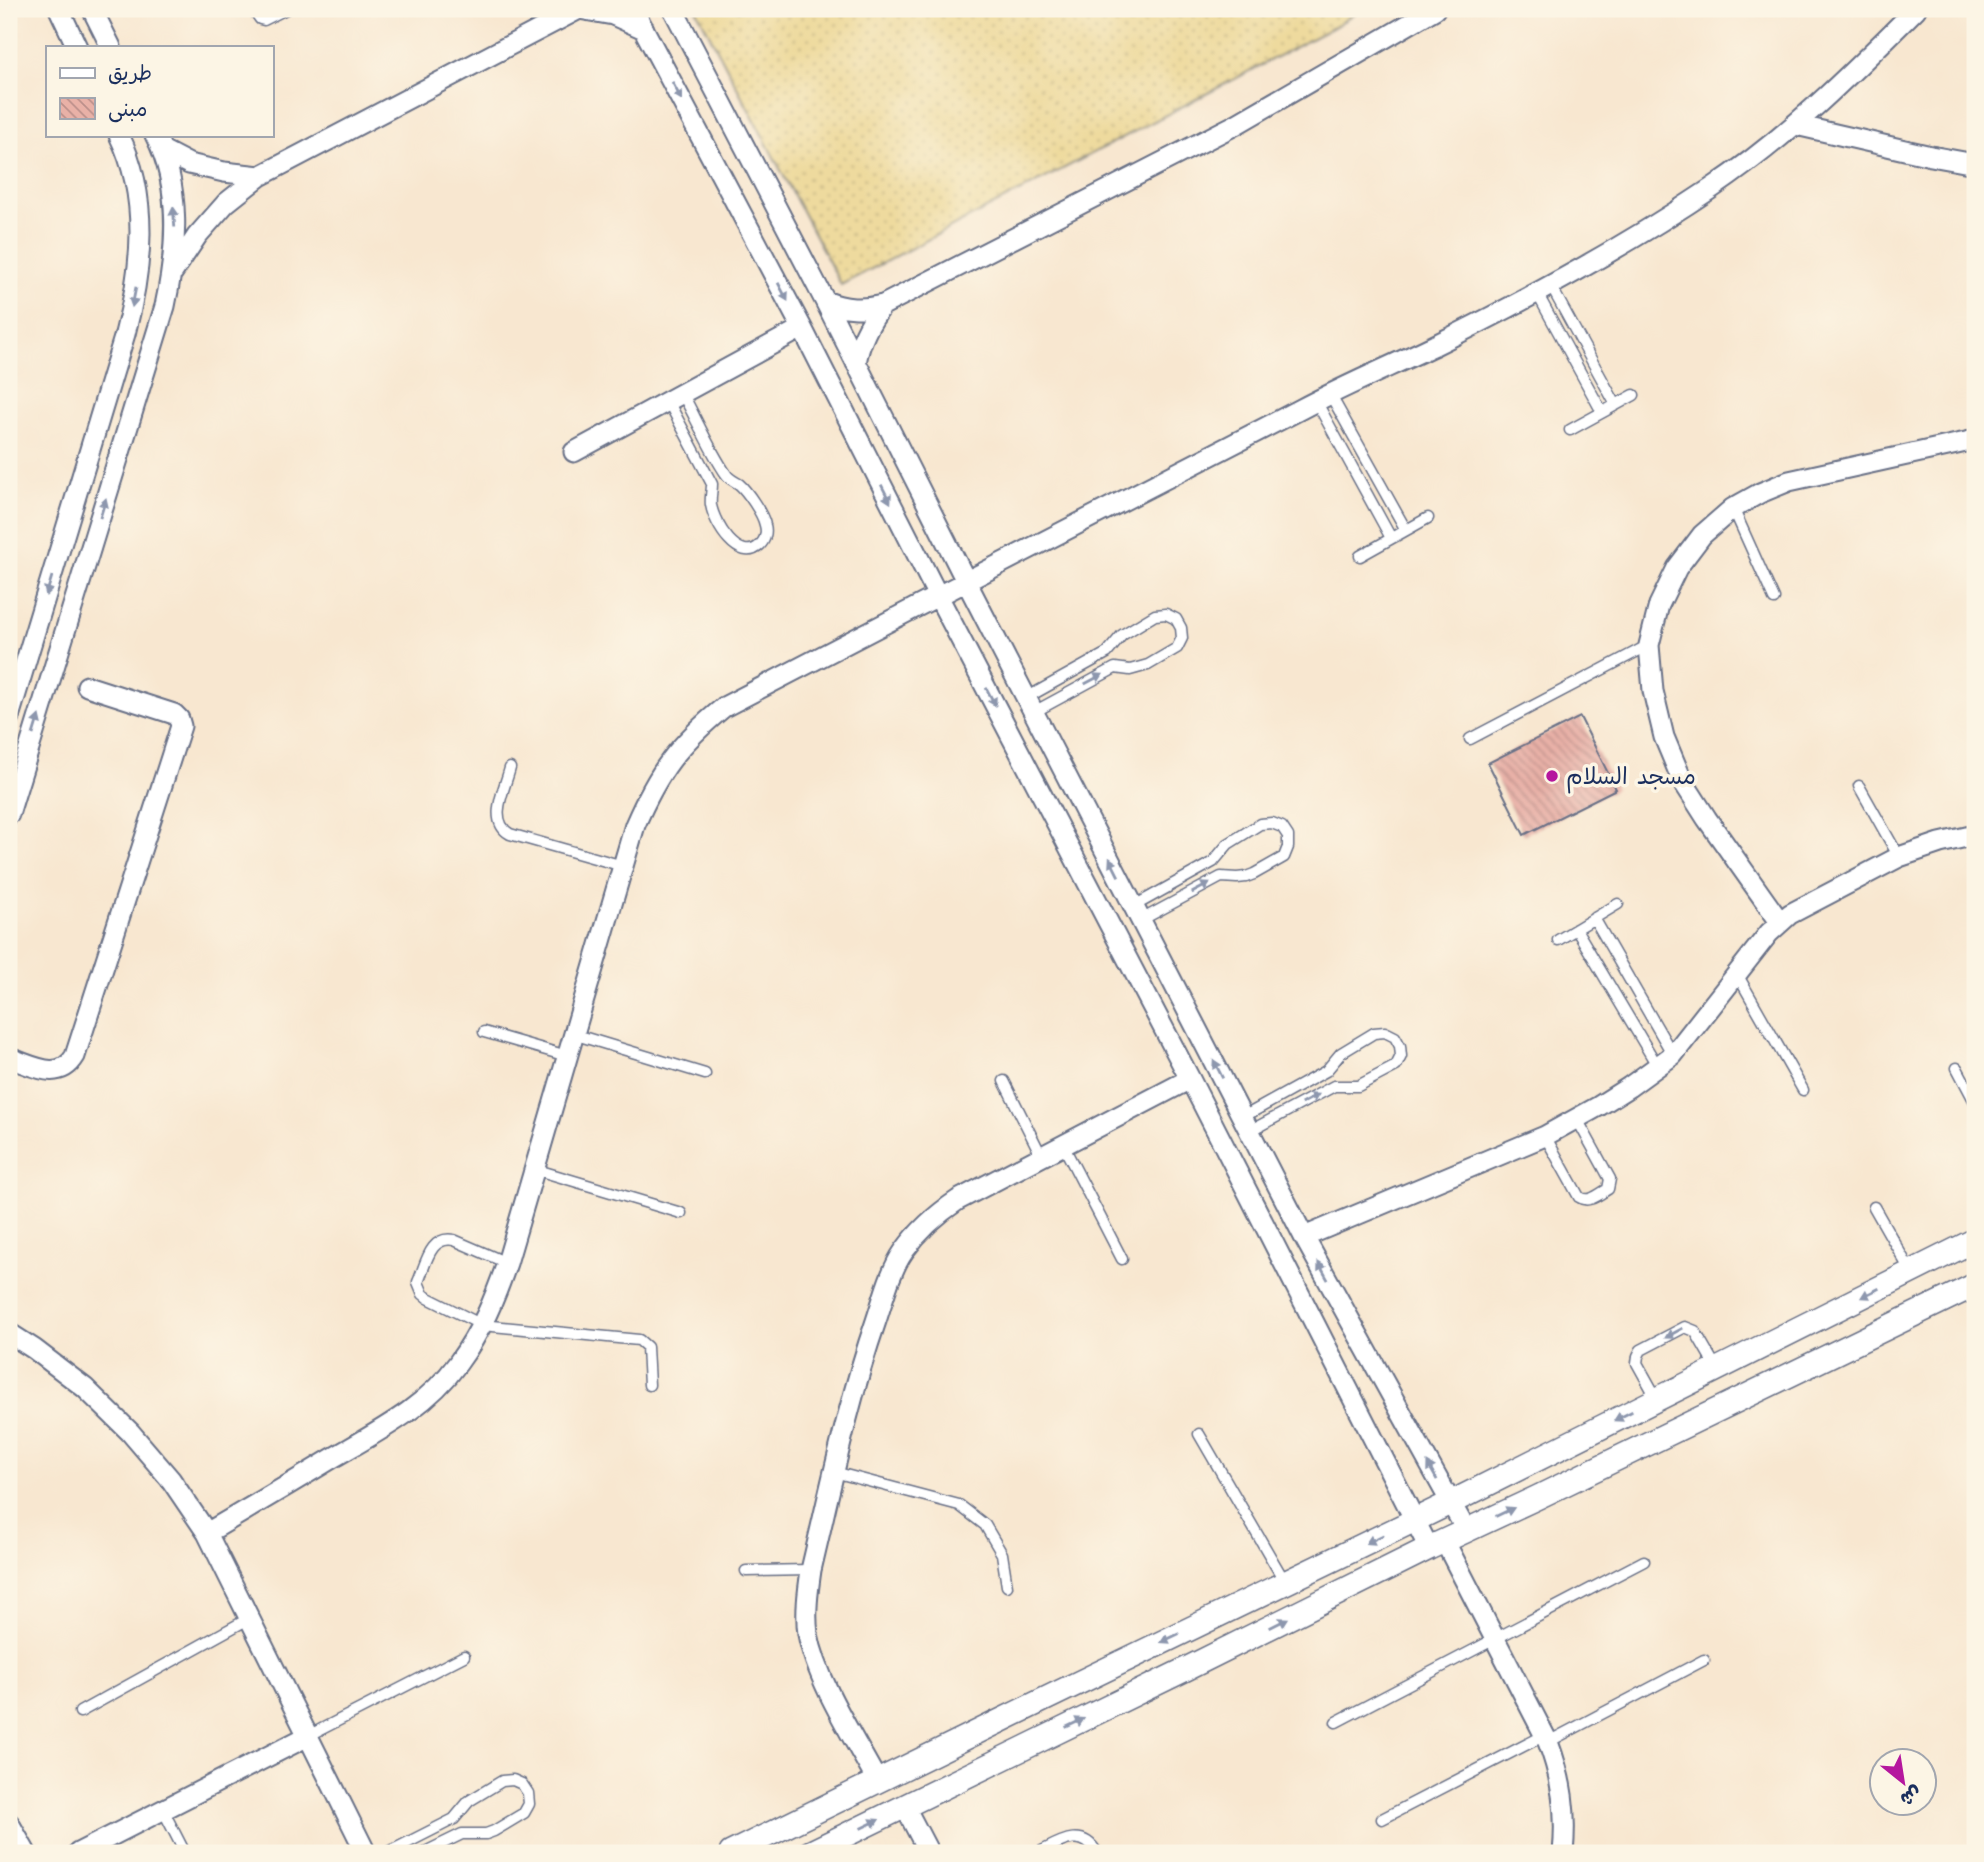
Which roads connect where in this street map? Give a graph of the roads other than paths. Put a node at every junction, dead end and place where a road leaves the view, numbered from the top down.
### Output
1 (59, 9) edge
2 (92, 9) edge
3 (253, 9) edge
4 (286, 9) edge
5 (579, 9) edge
6 (633, 9) edge
7 (673, 9) edge
8 (1435, 9) edge
9 (1916, 9) edge
10 (644, 29) junction
11 (691, 44) junction
12 (77, 46) edge
13 (110, 46) edge
14 (661, 61) junction
15 (1796, 125) junction
16 (120, 136) edge
17 (159, 143) edge
18 (1975, 164) edge
19 (260, 176) junction
20 (172, 273) junction
21 (1544, 290) junction
22 (825, 301) junction
23 (883, 305) junction
24 (802, 328) junction
25 (125, 334) junction
26 (154, 339) junction
27 (856, 363) junction
28 (1633, 395) dead end
29 (675, 397) junction
30 (1323, 398) junction
31 (1616, 404) junction
32 (1602, 412) junction
33 (1570, 430) dead end
34 (1975, 440) edge
35 (574, 452) dead end
36 (1733, 508) junction
37 (1428, 517) dead end
38 (1406, 530) junction
39 (1391, 538) junction
40 (1360, 556) dead end
41 (966, 581) junction
42 (938, 596) junction
43 (1774, 599) dead end
44 (1649, 645) junction
45 (87, 686) dead end
46 (1030, 705) junction
47 (9, 717) edge
48 (1470, 739) dead end
49 (510, 768) dead end
50 (1859, 786) dead end
51 (9, 814) edge
52 (1975, 835) edge
53 (1899, 856) junction
54 (623, 866) junction
55 (1618, 904) dead end
56 (1137, 913) junction
57 (1594, 918) junction
58 (1780, 922) junction
59 (1576, 929) junction
60 (1558, 940) dead end
61 (1737, 974) junction
62 (484, 1032) dead end
63 (573, 1034) junction
64 (567, 1056) junction
65 (9, 1058) edge
66 (1665, 1061) junction
67 (1957, 1068) dead end
68 (705, 1074) dead end
69 (1190, 1079) junction
70 (1004, 1081) dead end
71 (1803, 1090) dead end
72 (1975, 1102) edge
73 (1577, 1119) junction
74 (1246, 1124) junction
75 (1545, 1136) junction
76 (1063, 1144) junction
77 (1041, 1155) junction
78 (534, 1169) junction
79 (1874, 1207) dead end
80 (681, 1213) dead end
81 (1304, 1237) junction
82 (1975, 1240) edge
83 (1122, 1259) dead end
84 (507, 1262) junction
85 (1911, 1272) junction
86 (1975, 1285) edge
87 (482, 1325) junction
88 (9, 1334) edge
89 (1717, 1369) junction
90 (649, 1385) dead end
91 (1657, 1399) junction
92 (1199, 1434) dead end
93 (834, 1472) junction
94 (1450, 1503) junction
95 (1414, 1520) junction
96 (1466, 1530) junction
97 (207, 1533) junction
98 (1437, 1544) junction
99 (1643, 1561) dead end
100 (811, 1570) junction
101 (746, 1571) dead end
102 (1285, 1583) junction
103 (1007, 1586) dead end
104 (250, 1618) junction
105 (1494, 1640) junction
106 (464, 1656) dead end
107 (1704, 1660) dead end
108 (80, 1712) dead end
109 (1004, 1718) junction
110 (1336, 1722) dead end
111 (308, 1736) junction
112 (1546, 1738) junction
113 (1020, 1751) junction
114 (877, 1781) junction
115 (905, 1807) junction
116 (163, 1810) junction
117 (1382, 1819) dead end
118 (798, 1820) junction
119 (9, 1823) edge
120 (811, 1852) edge
121 (26, 1853) edge
122 (78, 1853) edge
123 (185, 1853) edge
124 (366, 1853) edge
125 (387, 1853) edge
126 (423, 1853) edge
127 (732, 1853) edge
128 (929, 1853) edge
129 (1038, 1853) edge
130 (1097, 1853) edge
131 (1563, 1853) edge

1 - 12 street
2 - 13 street
3 - 4 lane
5 - 10 street
5 - 19 street
6 - 10 street
7 - 11 street
8 - 23 street
9 - 15 street
10 - 14 street
11 - 14 street
11 - 22 street
14 -> 24 street
15 - 18 street
15 - 21 street
16 -> 25 street
17 - 19 street
20 -> 17 street
19 - 20 street
20 - 26 street
21 - 30 street
21 - 31 lane
21 - 32 lane
22 - 23 street
22 - 27 street
23 - 27 street
24 - 29 street
24 -> 42 street
25 - 26 street
25 -> 47 street
51 -> 26 street
27 - 41 street
28 - 31 lane
29 - 29 lane
29 - 35 street
30 - 38 lane
30 - 39 lane
30 - 41 street
31 - 32 lane
32 - 33 lane
34 - 36 street
36 - 43 lane
36 - 44 street
37 - 38 lane
38 - 39 lane
39 - 40 lane
41 - 42 street
41 - 46 street
42 - 54 street
42 -> 69 street
44 - 48 lane
44 - 58 street
45 - 65 street
46 -> 46 lane
56 -> 46 street
49 - 54 lane
50 - 53 lane
52 - 53 street
53 - 58 street
54 - 63 street
55 - 57 lane
56 -> 56 lane
74 -> 56 street
57 - 59 lane
57 - 66 lane
58 - 61 street
59 - 60 lane
59 - 66 lane
61 - 66 street
61 - 71 lane
62 - 64 lane
63 - 64 street
63 - 68 lane
64 - 78 street
66 - 73 street
67 - 72 lane
69 - 76 street
69 - 95 street
70 - 77 lane
73 - 75 street
73 - 75 lane
74 -> 74 lane
74 - 81 street
75 - 81 street
76 - 77 street
76 - 83 lane
77 - 93 street
78 - 80 lane
78 - 84 street
79 - 85 lane
94 -> 81 street
82 - 85 street
84 - 87 street
84 - 87 lane
85 -> 89 street
96 -> 86 street
87 - 90 lane
87 - 97 street
88 - 97 street
89 - 91 street
89 -> 91 lane
91 -> 94 street
92 - 102 lane
93 - 100 street
93 - 103 lane
94 - 95 street
94 - 96 street
95 - 98 street
95 -> 102 street
96 - 98 street
97 - 104 street
98 - 105 street
113 -> 98 street
99 - 105 lane
100 - 101 lane
100 - 114 street
102 -> 109 street
104 - 108 lane
104 - 111 street
105 - 110 lane
105 - 112 street
106 - 111 lane
107 - 112 lane
109 - 113 street
109 - 114 street
111 - 116 street
111 - 124 street
112 - 117 lane
112 - 131 street
113 - 115 street
114 - 118 street
120 -> 115 street
115 - 128 street
116 - 122 street
116 - 123 lane
118 - 120 street
118 - 127 street
119 - 121 street
125 - 126 lane
129 - 130 lane

